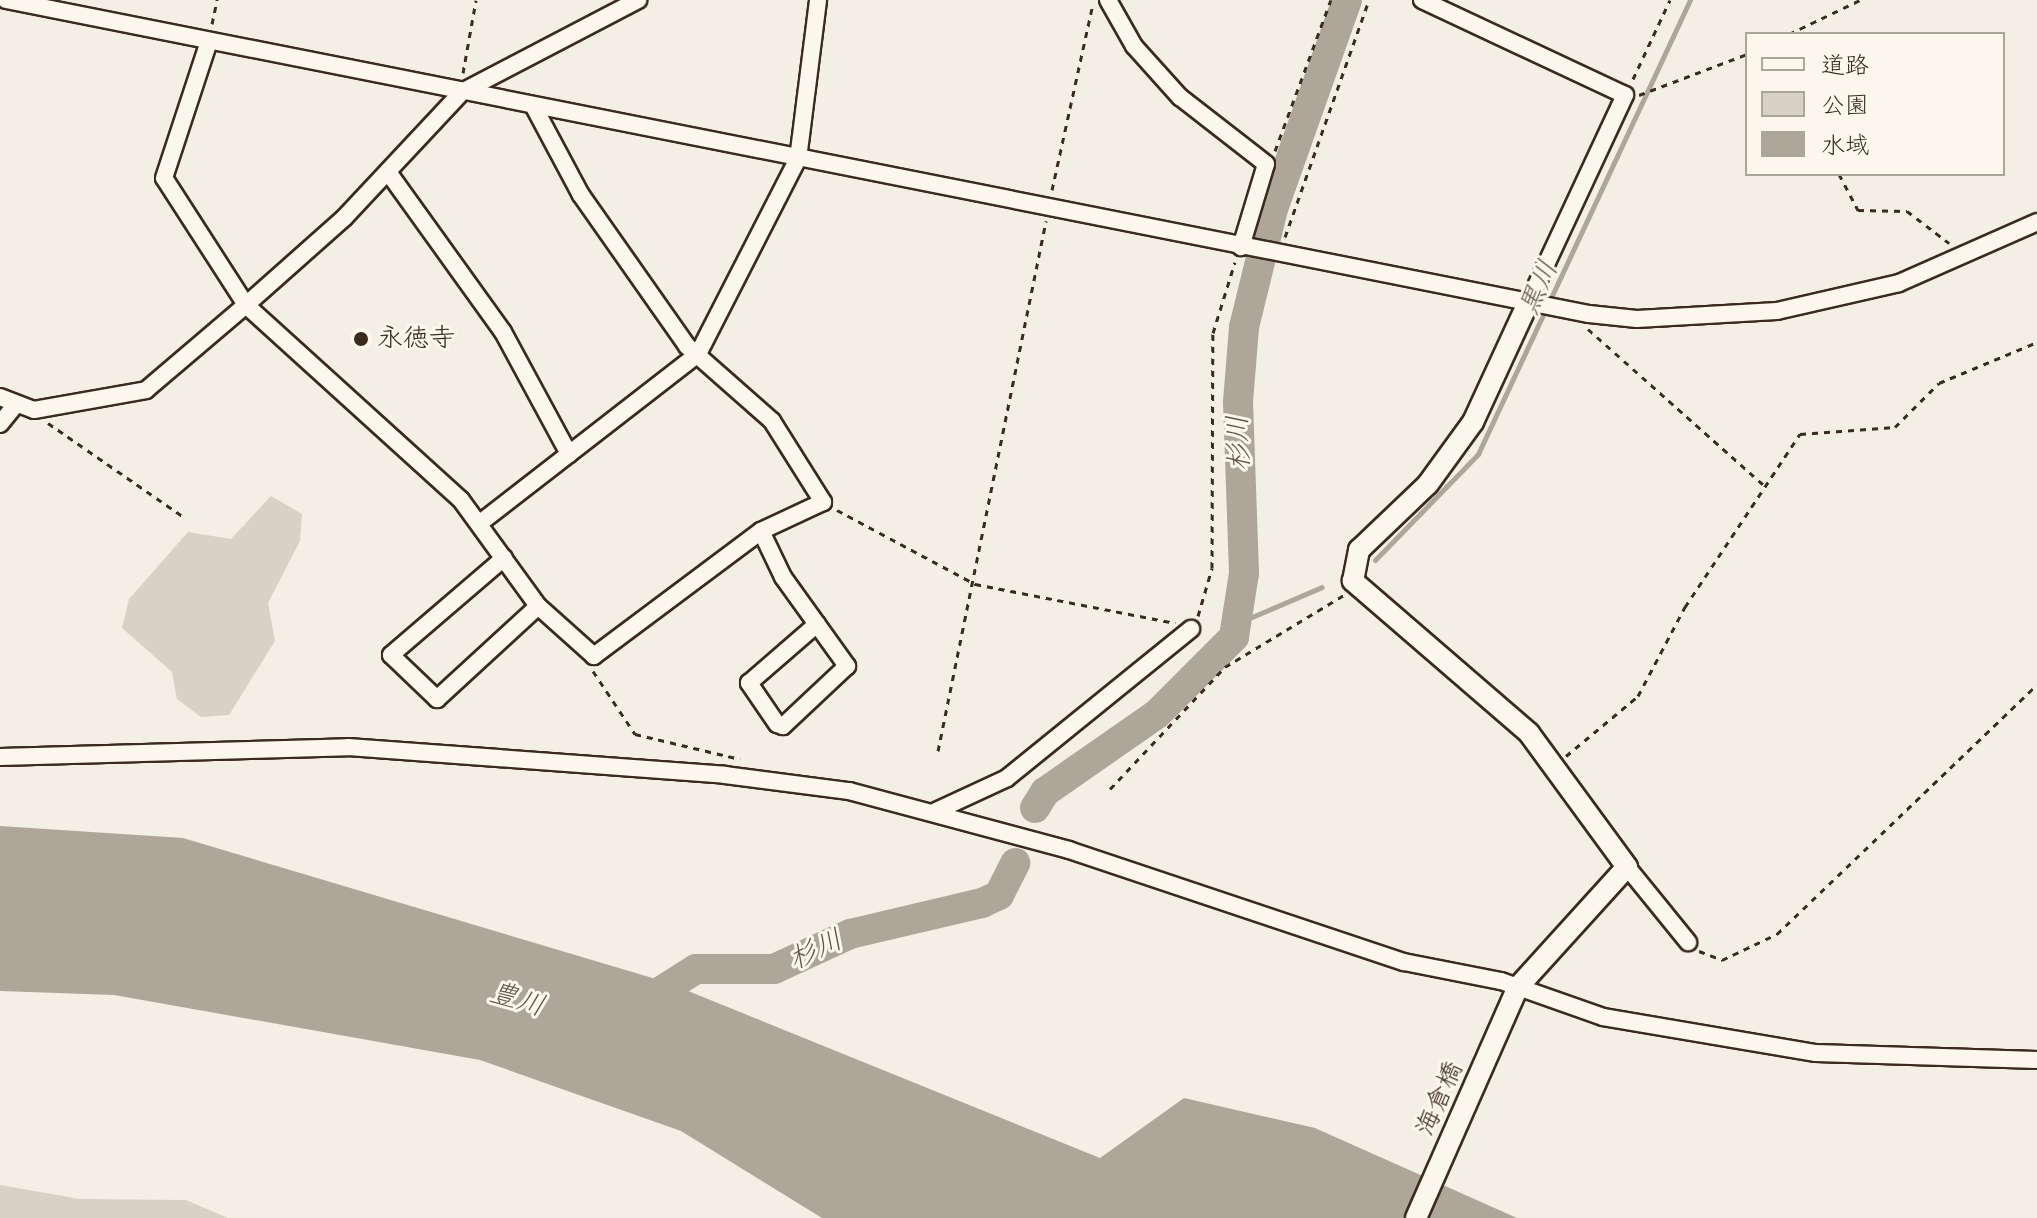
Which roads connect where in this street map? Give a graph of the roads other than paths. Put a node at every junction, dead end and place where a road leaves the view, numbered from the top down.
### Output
1 (6, 0) edge
2 (638, 0) edge
3 (818, 0) edge
4 (1108, 0) edge
5 (1422, 0) edge
6 (209, 41) junction
7 (462, 92) junction
8 (534, 107) junction
9 (798, 159) junction
10 (388, 172) junction
11 (2037, 222) edge
12 (1245, 248) junction
13 (246, 305) junction
14 (1533, 305) junction
15 (698, 354) junction
16 (7, 402) edge
17 (0, 424) edge
18 (569, 454) junction
19 (480, 523) junction
20 (761, 531) junction
21 (504, 558) junction
22 (538, 606) junction
23 (817, 624) junction
24 (1191, 629) road end
25 (0, 757) edge
26 (936, 811) junction
27 (1627, 867) junction
28 (1688, 942) road end
29 (1514, 994) junction
30 (2037, 1060) edge
31 (1416, 1218) edge

1 - 6 street
2 - 7 street
3 - 9 street
4 - 12 street
5 - 14 street
6 - 7 street
6 - 13 street
7 - 8 street
7 - 10 street
8 - 9 street
8 - 15 street
9 - 12 street
9 - 15 street
10 - 13 street
10 - 18 street
11 - 14 street
12 - 14 street
13 - 16 street
13 - 19 street
14 - 27 street
15 - 18 street
15 - 20 street
16 - 17 street
18 - 19 street
19 - 21 street
20 - 22 street
20 - 23 street
21 - 22 street
21 - 22 street
23 - 23 street
24 - 26 street
25 - 26 street
26 - 29 street
27 - 28 street
27 - 29 street, 海倉橋
29 - 30 street
29 - 31 street, 海倉橋

